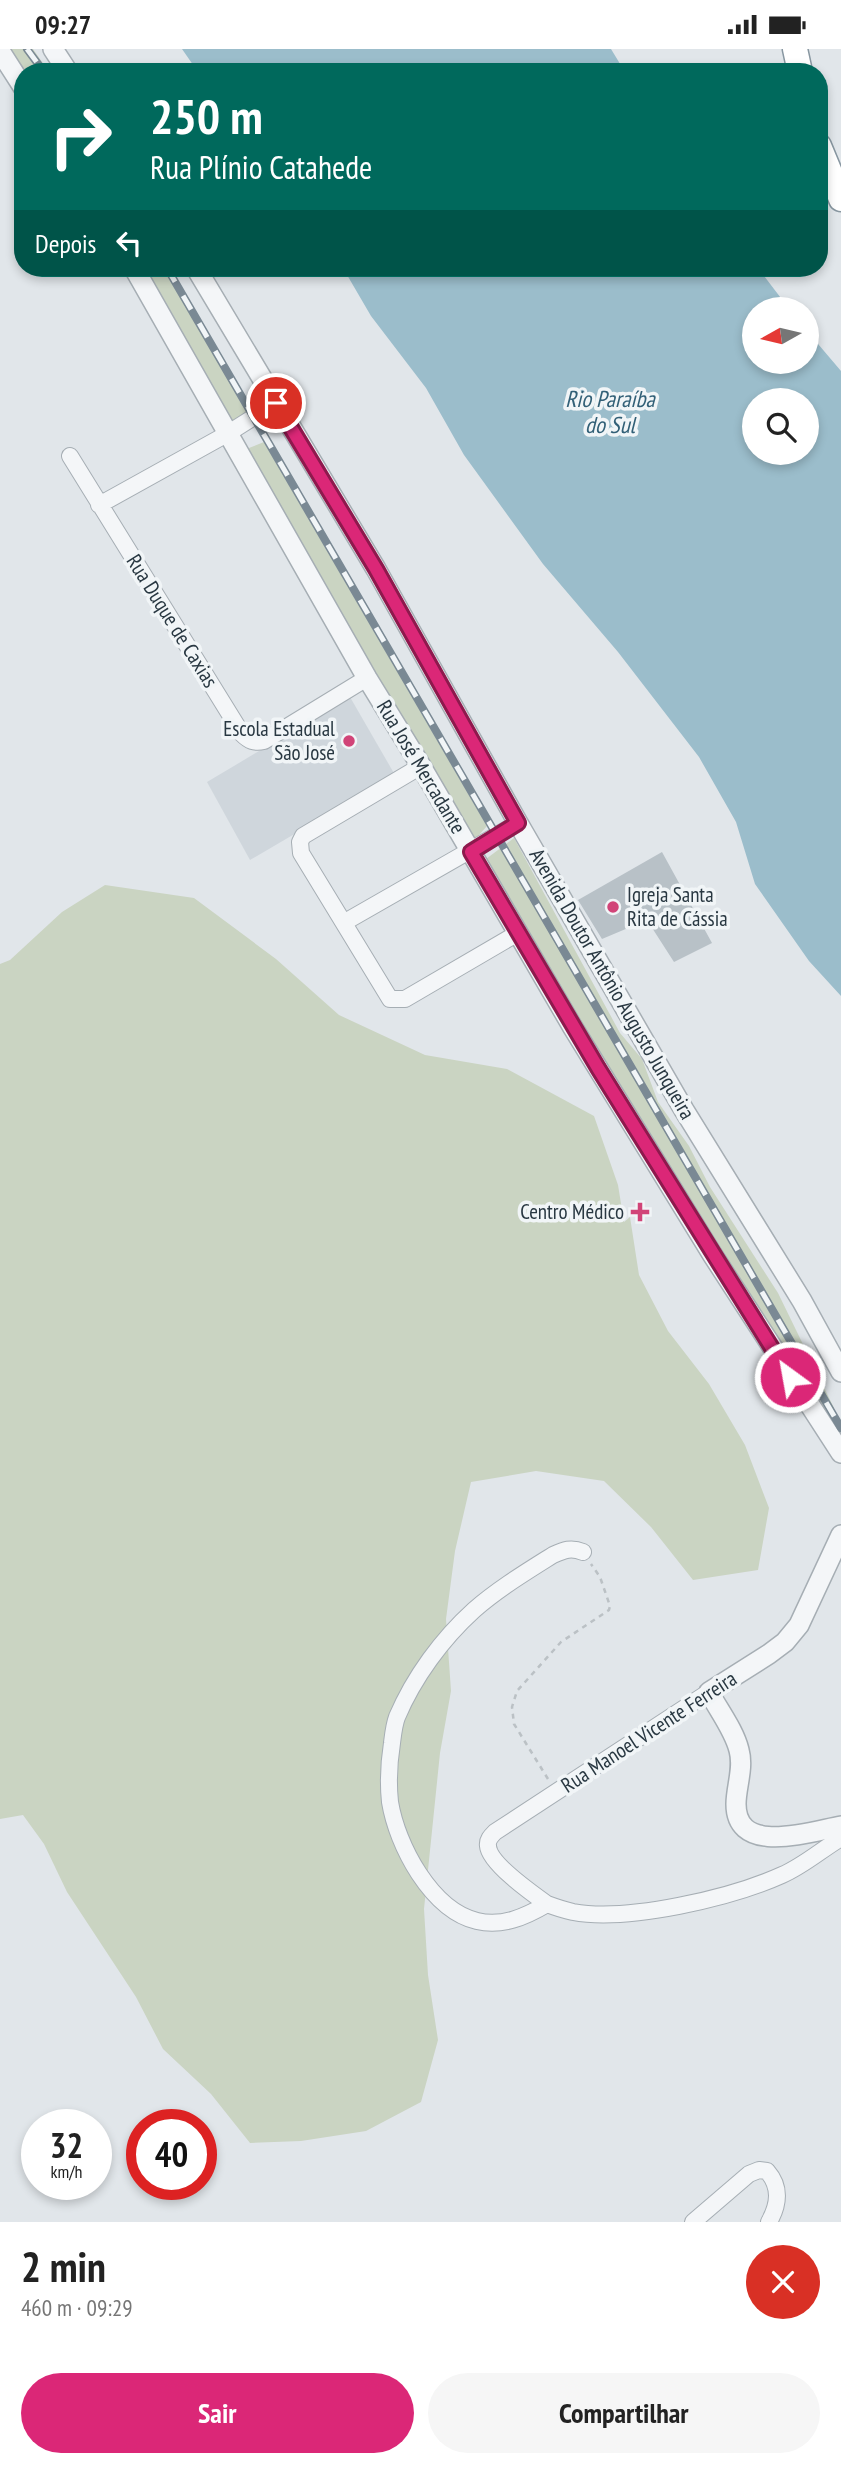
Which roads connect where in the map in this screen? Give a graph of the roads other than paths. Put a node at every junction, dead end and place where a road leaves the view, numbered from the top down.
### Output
1 (2, 60) edge
2 (14, 75) edge
3 (828, 168) edge
4 (841, 199) edge
5 (139, 277) edge
6 (200, 277) edge
7 (276, 403) junction
8 (227, 434) junction
9 (70, 456) dead end
10 (99, 505) junction
11 (367, 678) junction
12 (421, 766) junction
13 (518, 823) junction
14 (471, 852) junction
15 (345, 922) junction
16 (518, 933) junction
17 (841, 1372) edge
18 (840, 1449) edge
19 (841, 1535) edge
20 (583, 1552) road end
21 (709, 1692) junction
22 (841, 1826) edge
23 (841, 1839) edge
24 (547, 1904) junction
25 (693, 2222) edge
26 (769, 2222) edge

1 - 2 street
3 - 4 highway
5 - 8 street, Rua José Mercadante
6 - 7 street, Avenida Doutor Antônio Augusto Junqueira
7 - 8 street
7 - 13 street, Avenida Doutor Antônio Augusto Junqueira
8 - 10 street
8 - 11 street, Rua José Mercadante
9 - 10 street, Rua Duque de Caxias
10 - 11 street, Rua Duque de Caxias
11 - 12 street, Rua José Mercadante
12 - 14 street, Rua José Mercadante
12 - 15 street
13 - 14 street
13 - 17 street, Avenida Doutor Antônio Augusto Junqueira
14 - 15 street
14 - 16 street, Rua José Mercadante
15 - 16 street
16 - 18 street, Rua José Mercadante
19 - 21 street, Rua Manoel Vicente Ferreira
20 - 24 street
21 - 22 street
21 - 24 street, Rua Manoel Vicente Ferreira
23 - 24 street
25 - 26 street

